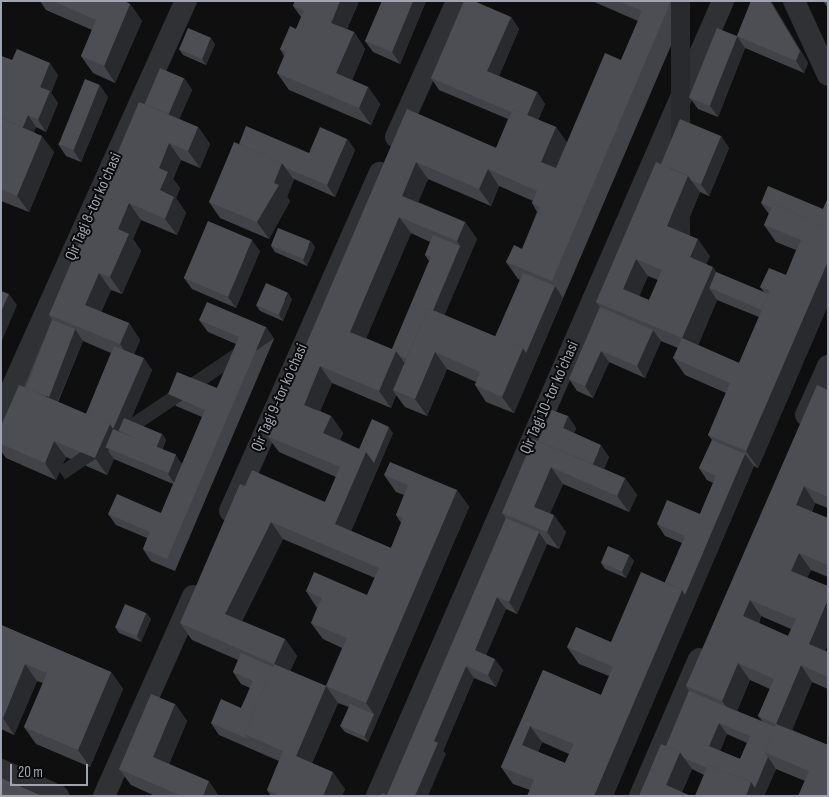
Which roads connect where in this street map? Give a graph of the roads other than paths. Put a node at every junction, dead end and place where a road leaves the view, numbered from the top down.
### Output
1 (186, 1) edge
2 (457, 1) edge
3 (723, 1) edge
4 (794, 1) edge
5 (828, 75) edge
6 (828, 366) edge
7 (1, 412) edge
8 (797, 435) edge
9 (220, 534) edge
10 (200, 579) edge
11 (710, 635) edge
12 (1, 770) edge
13 (58, 796) edge
14 (104, 796) edge
15 (376, 796) edge
16 (640, 796) edge

1 - 7 street, Qir Tagi 8-tor koʼchasi
2 - 9 street, Qir Tagi 9-tor koʼchasi
3 - 15 street, Qir Tagi 10-tor koʼchasi
4 - 5 street
6 - 8 street
10 - 14 street
11 - 16 street
12 - 13 street

